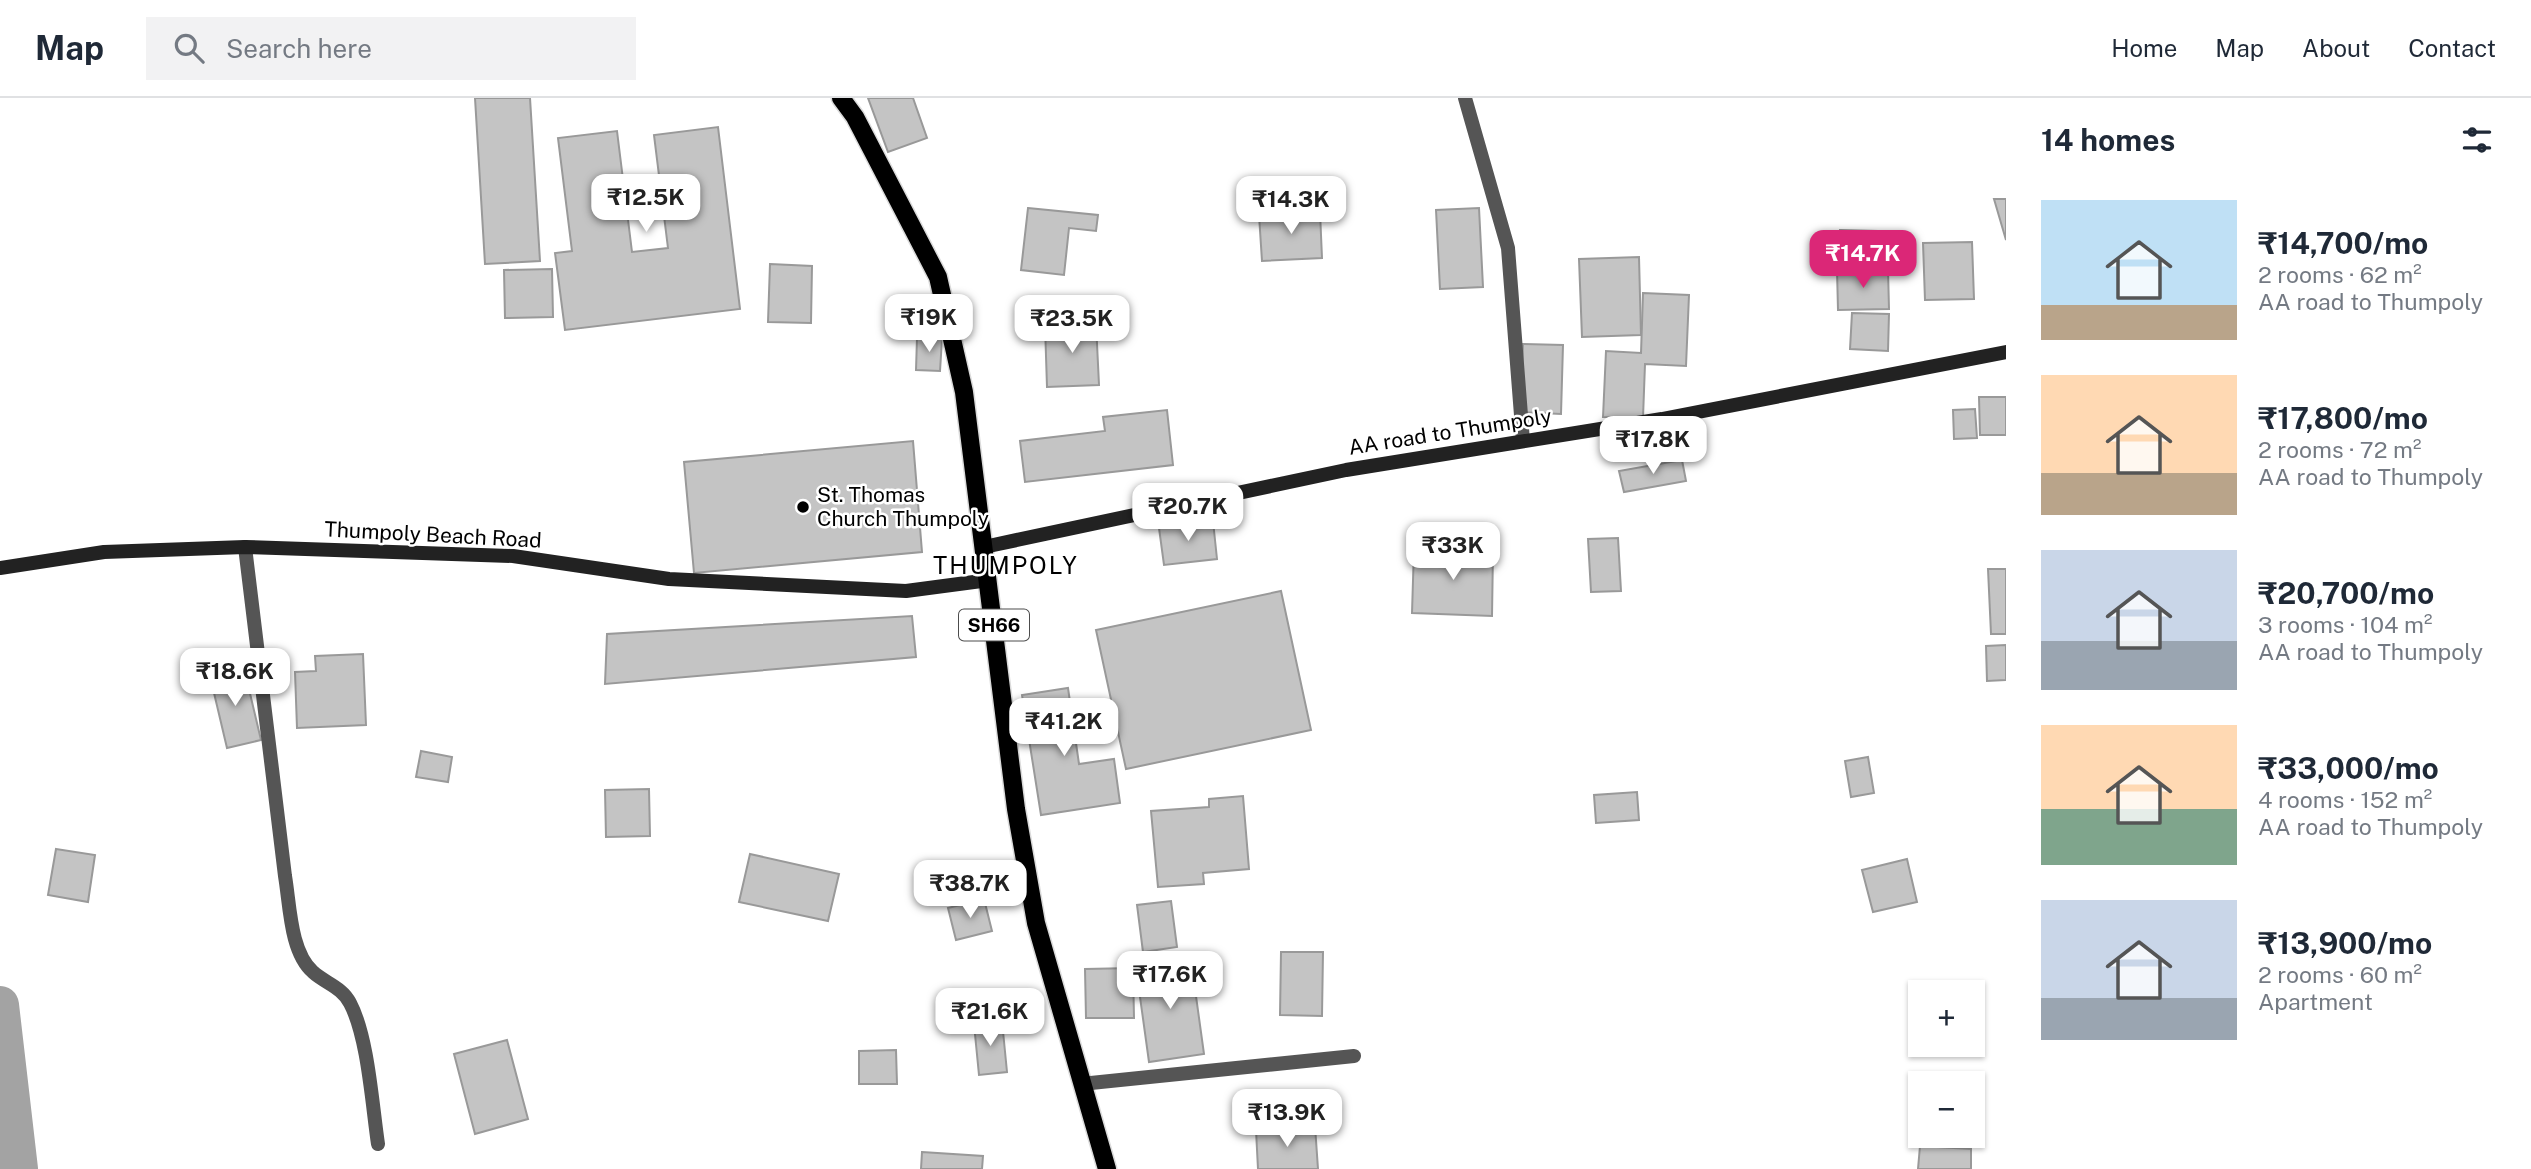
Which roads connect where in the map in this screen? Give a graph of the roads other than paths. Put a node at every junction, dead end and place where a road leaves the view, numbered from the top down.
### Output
1 (841, 98) edge
2 (1465, 98) edge
3 (2006, 352) edge
4 (1523, 441) junction
5 (245, 547) junction
6 (984, 547) junction
7 (0, 568) edge
8 (989, 580) junction
9 (1354, 1056) dead end
10 (1081, 1084) junction
11 (378, 1144) dead end
12 (1107, 1169) edge

1 - 6 main road, SH66
2 - 4 street
3 - 4 main road, AA road to Thumpoly
4 - 6 main road, AA road to Thumpoly
5 - 7 main road, Thumpoly Beach Road
5 - 8 main road, Thumpoly Beach Road
5 - 11 street
6 - 8 main road, SH66
8 - 10 main road, SH66
9 - 10 street
10 - 12 main road, SH66

